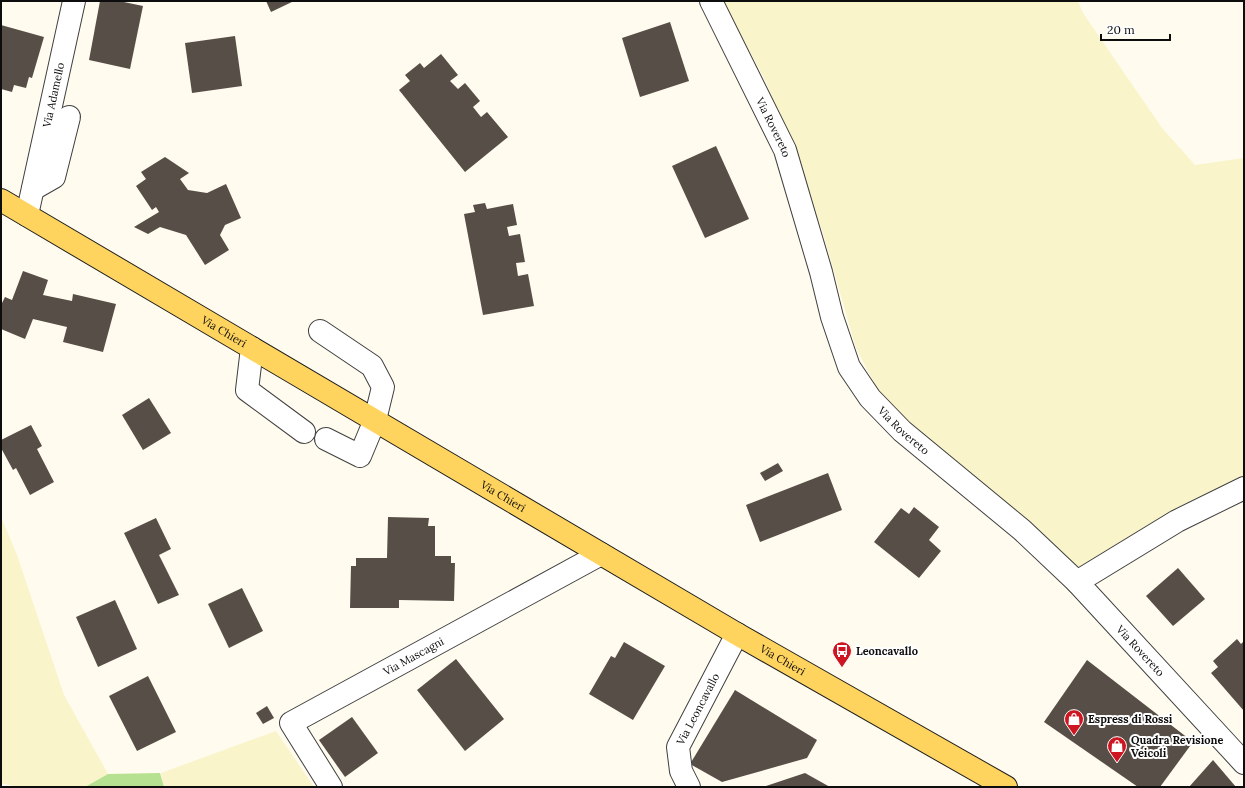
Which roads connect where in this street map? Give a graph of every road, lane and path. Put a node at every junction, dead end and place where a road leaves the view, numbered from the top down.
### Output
1 (74, 1) edge
2 (711, 1) edge
3 (69, 117) dead end
4 (33, 189) junction
5 (1, 201) edge
6 (27, 215) junction
7 (320, 331) dead end
8 (252, 348) junction
9 (375, 420) junction
10 (304, 432) dead end
11 (326, 439) dead end
12 (1244, 488) edge
13 (602, 554) junction
14 (1077, 582) junction
15 (737, 634) junction
16 (1244, 763) edge
17 (331, 787) edge
18 (689, 787) edge
19 (1006, 787) edge

1 - 4 street, Via Adamello
2 - 14 street, Via Rovereto
3 - 4 street, Via Adamello
4 - 6 street, Via Adamello
5 - 6 main road, Via Chieri
6 - 8 main road, Via Chieri
7 - 9 street
8 - 9 main road, Via Chieri
8 - 10 street
9 - 11 street
9 - 13 main road, Via Chieri
12 - 14 street
13 - 15 main road, Via Chieri
13 - 17 street, Via Mascagni
14 - 16 street, Via Rovereto
15 - 18 street, Via Leoncavallo
15 - 19 main road, Via Chieri

